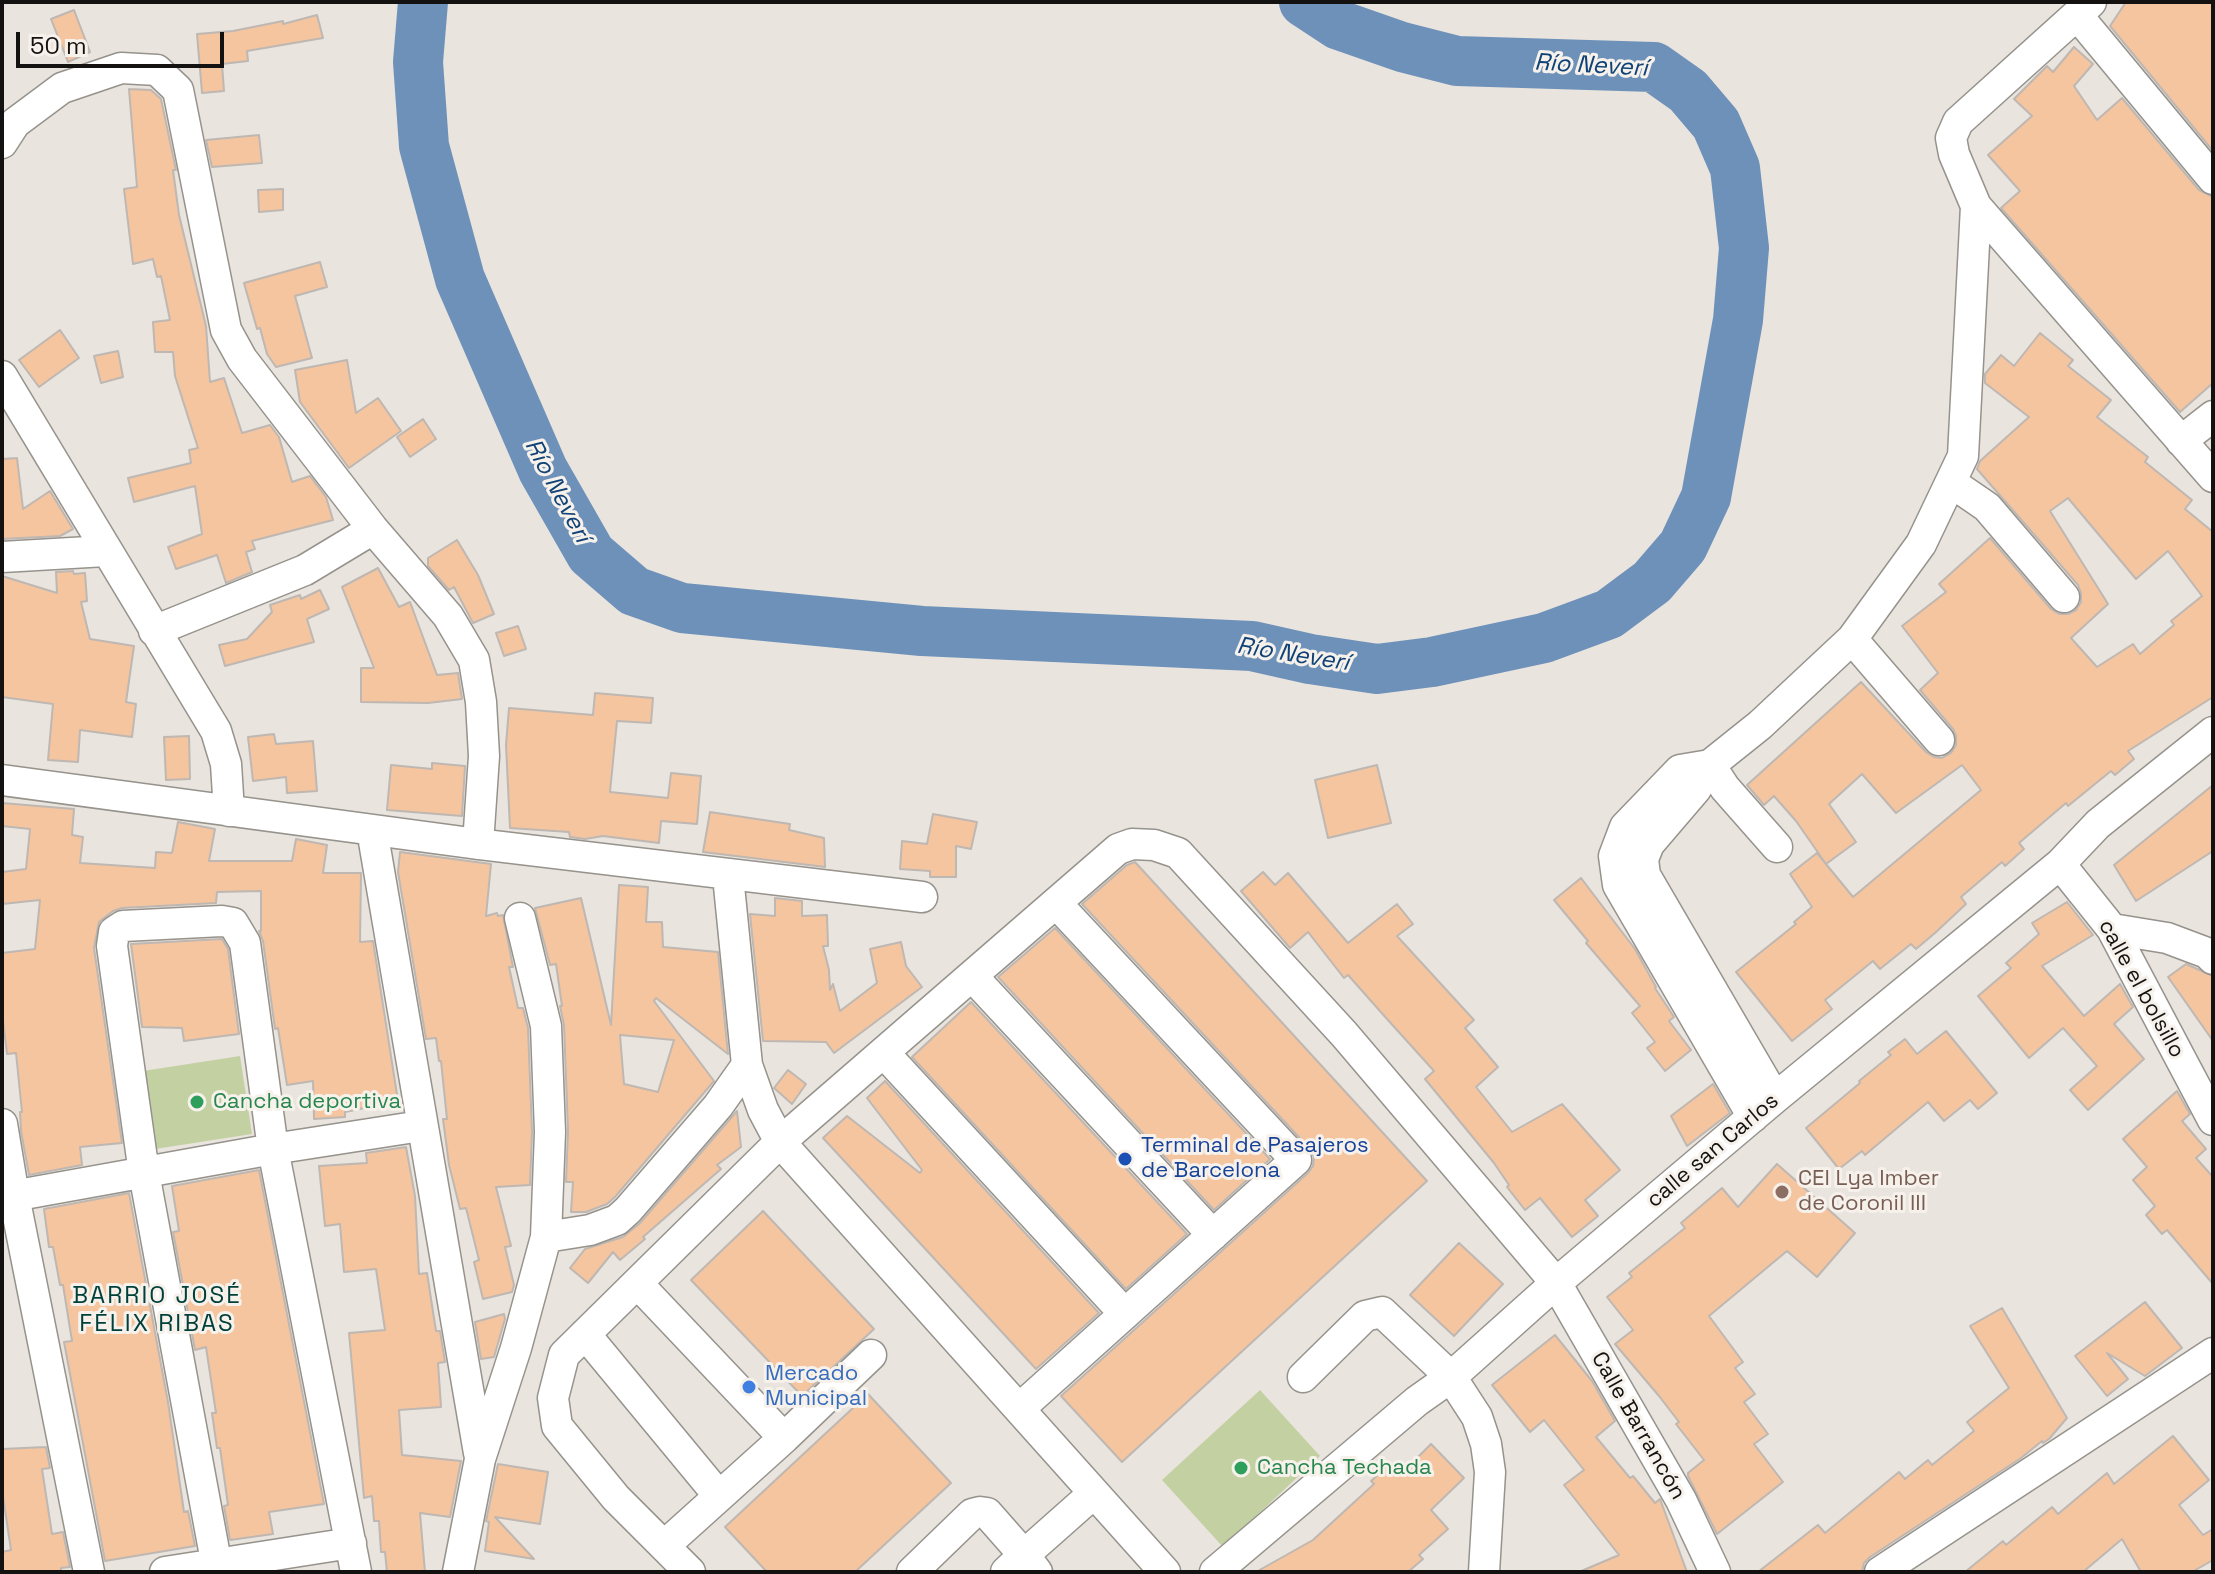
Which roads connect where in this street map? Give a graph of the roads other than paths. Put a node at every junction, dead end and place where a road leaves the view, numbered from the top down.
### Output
1 (2084, 9) edge
2 (2, 143) edge
3 (2213, 179) edge
4 (1976, 206) junction
5 (2, 376) edge
6 (2213, 416) edge
7 (2181, 441) junction
8 (2213, 477) edge
9 (1952, 483) junction
10 (373, 529) junction
11 (106, 551) junction
12 (2, 557) edge
13 (2064, 597) dead end
14 (154, 631) junction
15 (1852, 639) junction
16 (2213, 732) edge
17 (1939, 740) dead end
18 (1710, 765) junction
19 (2, 780) edge
20 (229, 811) junction
21 (372, 830) junction
22 (478, 844) junction
23 (1777, 847) dead end
24 (2060, 864) junction
25 (728, 876) junction
26 (922, 897) dead end
27 (1056, 903) junction
28 (520, 918) dead end
29 (2112, 929) junction
30 (2213, 959) edge
31 (972, 976) junction
32 (884, 1053) junction
33 (747, 1065) junction
34 (1764, 1107) junction
35 (2213, 1120) edge
36 (2, 1124) edge
37 (421, 1126) junction
38 (780, 1142) junction
39 (273, 1149) junction
40 (144, 1173) junction
41 (8, 1197) edge
42 (1213, 1235) junction
43 (546, 1237) junction
44 (637, 1283) junction
45 (1556, 1283) junction
46 (1125, 1314) junction
47 (585, 1334) junction
48 (2213, 1353) edge
49 (871, 1355) dead end
50 (1303, 1377) dead end
51 (1451, 1377) junction
52 (1019, 1409) junction
53 (784, 1438) junction
54 (480, 1459) junction
55 (1094, 1493) junction
56 (719, 1496) junction
57 (664, 1546) junction
58 (354, 1558) edge
59 (1022, 1566) edge
60 (218, 1567) edge
61 (89, 1572) edge
62 (165, 1572) edge
63 (458, 1572) edge
64 (690, 1572) edge
65 (912, 1572) edge
66 (1165, 1572) edge
67 (1215, 1572) edge
68 (1484, 1572) edge
69 (1715, 1572) edge
70 (1880, 1572) edge

1 - 3 street
1 - 4 street
2 - 10 street
4 - 7 street
4 - 9 street
5 - 11 street
6 - 7 street
7 - 8 street
9 - 13 street
9 - 15 street
10 - 14 street
10 - 22 street
11 - 12 street
11 - 14 street
14 - 20 street
15 - 17 street
15 - 18 street
16 - 24 street, calle san Carlos
18 - 23 street
18 - 34 street
19 - 20 street
20 - 21 street
21 - 22 street
21 - 37 street
22 - 25 street
24 - 29 street, calle el bolsillo
24 - 34 street, calle san Carlos
25 - 26 street
25 - 33 street
27 - 31 street, Calle Barrancón
27 - 42 street
27 - 45 street, Calle Barrancón
28 - 43 street
29 - 30 street
29 - 35 street, calle el bolsillo
31 - 32 street, Calle Barrancón
31 - 42 street
32 - 38 street, Calle Barrancón
32 - 46 street
33 - 38 street
33 - 43 street
34 - 45 street, calle san Carlos
36 - 41 street
37 - 39 street
37 - 54 street
38 - 44 street, Calle Barrancón
38 - 52 street
39 - 40 street
39 - 40 street
39 - 58 street
40 - 41 street
40 - 60 street
41 - 61 street
42 - 46 street
43 - 54 street
44 - 47 street, Calle Barrancón
44 - 53 street
45 - 51 street, calle san Carlos
45 - 69 street, Calle Barrancón
46 - 52 street
47 - 56 street
47 - 57 street, Calle Barrancón
48 - 70 street
49 - 53 street
50 - 51 street
51 - 67 street, calle san Carlos
51 - 68 street
52 - 55 street
53 - 56 street
54 - 63 street
55 - 59 street
55 - 66 street
56 - 57 street
57 - 64 street, Calle Barrancón
58 - 60 street
59 - 65 street
60 - 62 street

